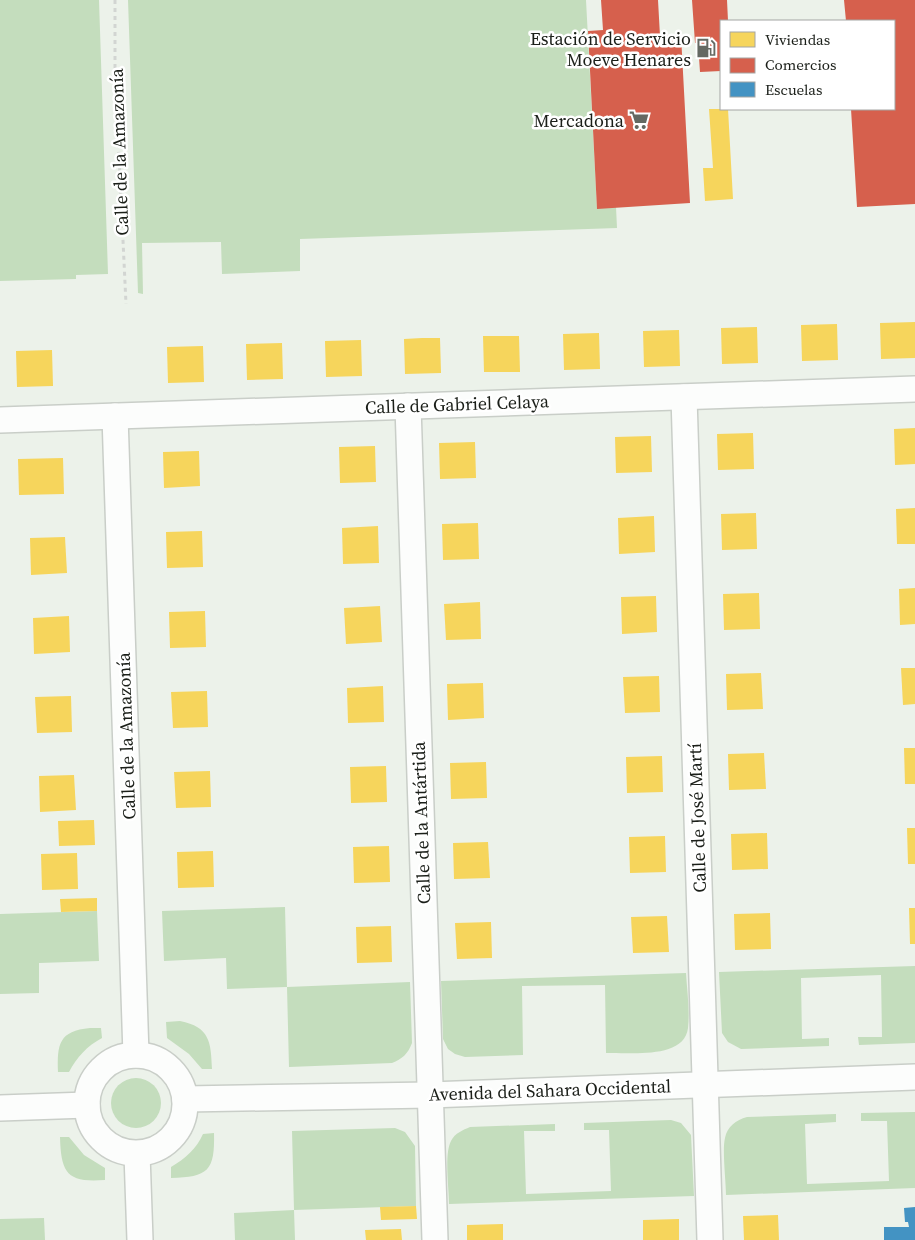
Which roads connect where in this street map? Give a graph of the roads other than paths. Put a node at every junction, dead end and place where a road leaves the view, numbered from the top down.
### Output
1 (915, 389) edge
2 (684, 397) junction
3 (408, 406) junction
4 (115, 416) junction
5 (0, 420) edge
6 (136, 1055) junction
7 (915, 1077) edge
8 (705, 1084) junction
9 (430, 1095) junction
10 (186, 1099) junction
11 (87, 1106) junction
12 (0, 1108) edge
13 (137, 1154) junction
14 (140, 1240) edge
15 (435, 1240) edge
16 (710, 1240) edge

1 - 2 street, Calle de Gabriel Celaya
2 - 3 street, Calle de Gabriel Celaya
2 - 8 street, Calle de José Martí
3 - 4 street, Calle de Gabriel Celaya
3 - 9 street, Calle de la Antártida
4 - 5 street, Calle de Gabriel Celaya
4 - 6 street, Calle de la Amazonía
6 - 10 street
6 - 11 street
7 - 8 street, Avenida del Sahara Occidental
8 - 9 street, Avenida del Sahara Occidental
8 - 16 street, Calle de José Martí
9 - 10 street, Avenida del Sahara Occidental
9 - 15 street, Calle de la Antártida
10 - 13 street
11 - 12 street
11 - 13 street
13 - 14 street

